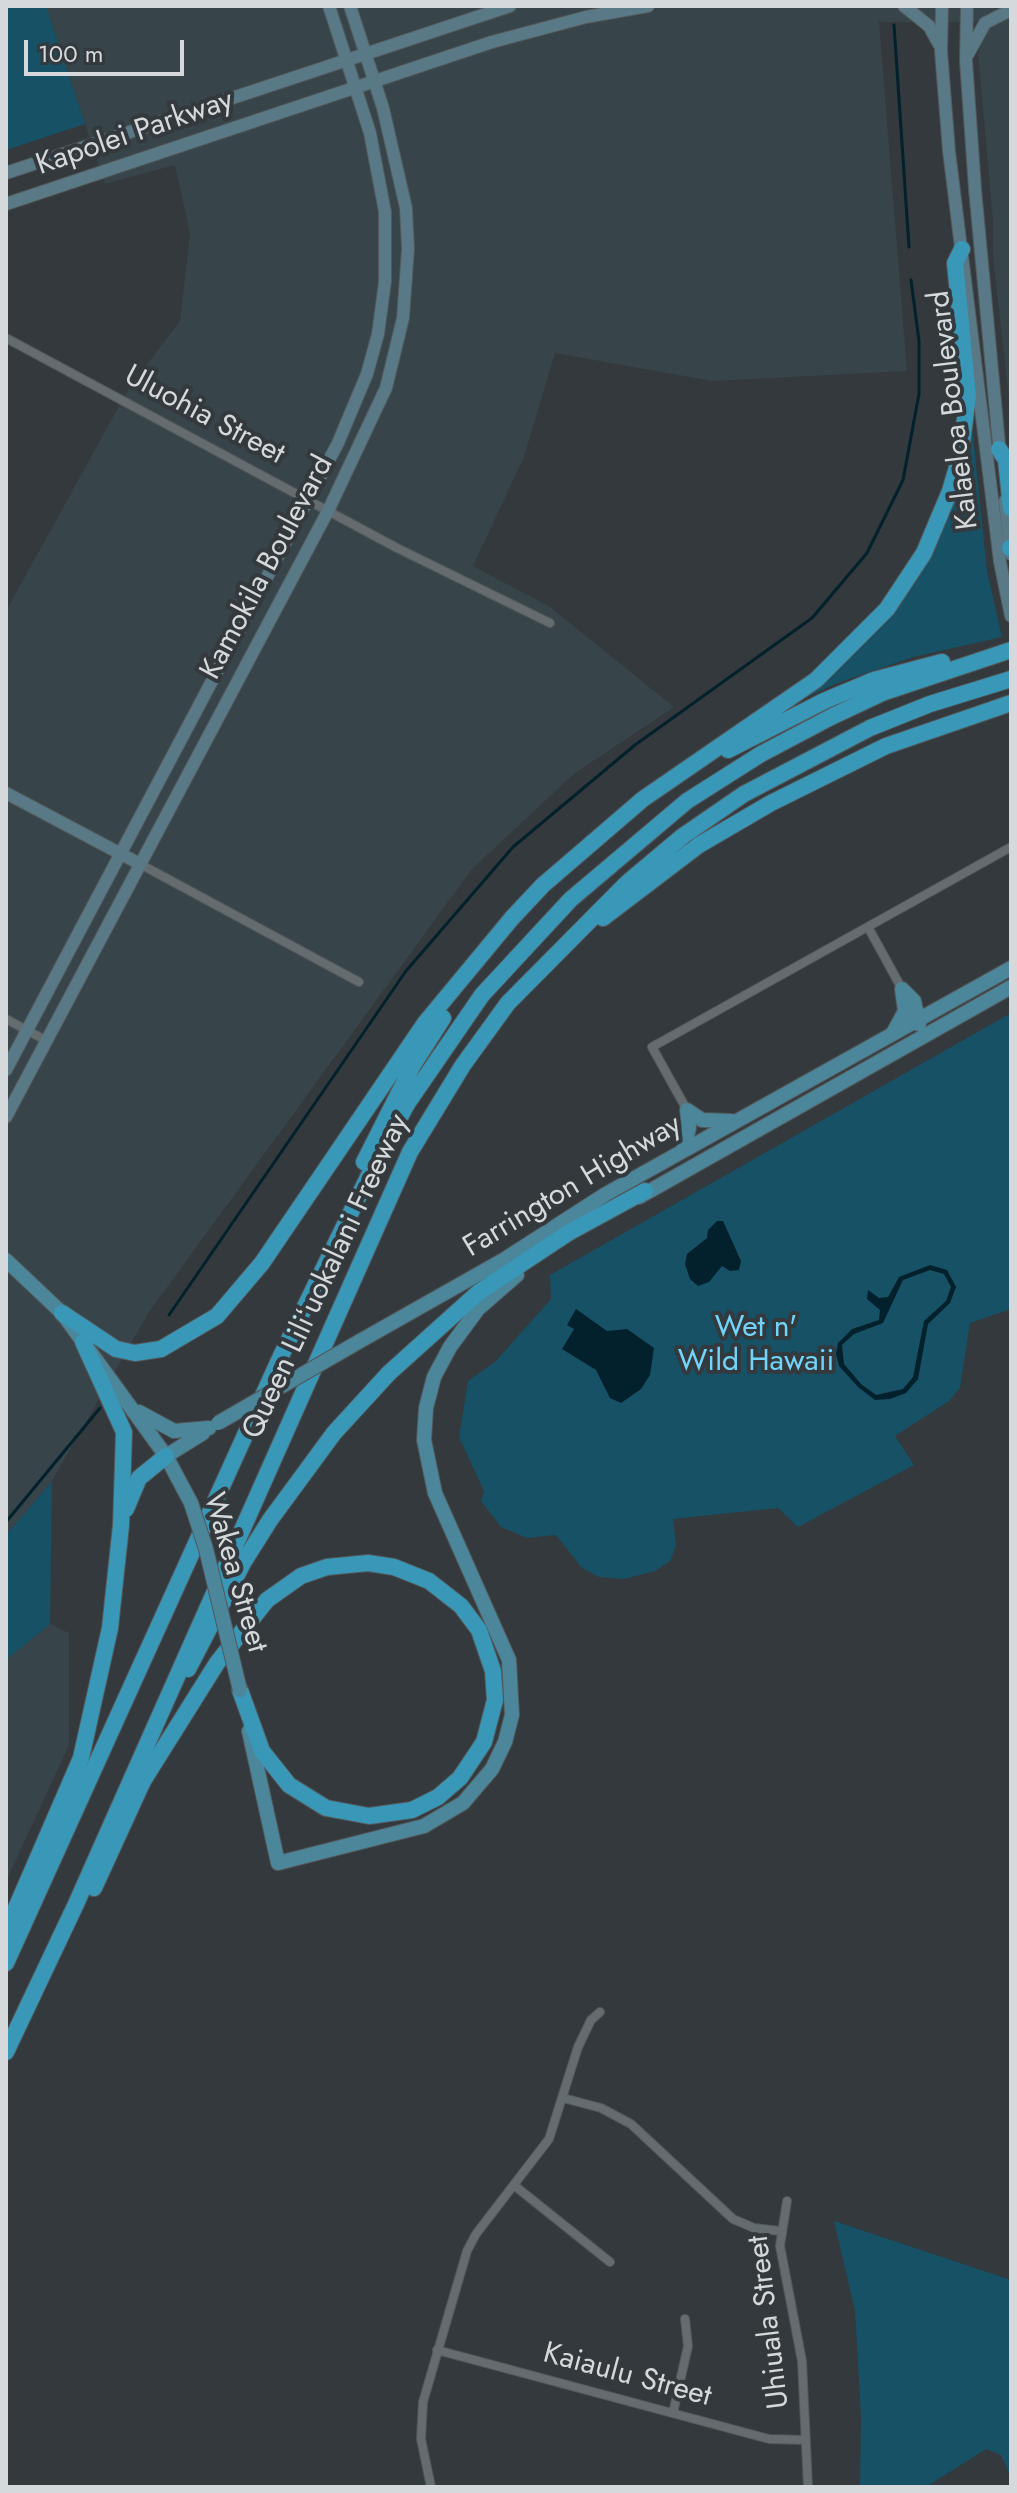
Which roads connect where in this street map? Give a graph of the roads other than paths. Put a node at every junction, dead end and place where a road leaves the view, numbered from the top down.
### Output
1 (329, 6) edge
2 (350, 6) edge
3 (510, 6) edge
4 (648, 6) edge
5 (904, 6) edge
6 (942, 6) edge
7 (967, 6) edge
8 (1011, 10) edge
9 (941, 51) junction
10 (366, 53) junction
11 (347, 59) junction
12 (966, 61) junction
13 (375, 81) junction
14 (356, 87) junction
15 (6, 173) edge
16 (6, 204) edge
17 (962, 249) junction
18 (6, 338) edge
19 (999, 449) junction
20 (308, 500) junction
21 (1011, 508) edge
22 (328, 511) junction
23 (1011, 550) edge
24 (1011, 616) edge
25 (550, 623) dead end
26 (1009, 651) edge
27 (1011, 679) edge
28 (1011, 703) edge
29 (6, 793) edge
30 (643, 799) junction
31 (1011, 847) edge
32 (120, 853) junction
33 (140, 864) junction
34 (543, 885) junction
35 (868, 927) junction
36 (550, 957) junction
37 (1011, 968) edge
38 (359, 982) dead end
39 (1011, 987) edge
40 (902, 989) junction
41 (952, 1000) junction
42 (914, 1001) junction
43 (920, 1018) junction
44 (6, 1019) edge
45 (27, 1031) junction
46 (893, 1033) junction
47 (47, 1041) junction
48 (907, 1045) junction
49 (6, 1070) edge
50 (687, 1110) junction
51 (6, 1117) edge
52 (736, 1121) junction
53 (683, 1151) junction
54 (645, 1191) junction
55 (6, 1260) edge
56 (62, 1313) junction
57 (83, 1342) junction
58 (280, 1358) junction
59 (131, 1406) junction
60 (214, 1426) junction
61 (166, 1456) junction
62 (121, 1525) junction
63 (240, 1690) junction
64 (135, 1765) junction
65 (278, 1863) joint
66 (6, 1931) edge
67 (6, 1963) edge
68 (600, 2012) dead end
69 (6, 2052) edge
70 (6, 2061) edge
71 (563, 2098) junction
72 (515, 2186) junction
73 (787, 2201) dead end
74 (780, 2231) junction
75 (610, 2262) dead end
76 (685, 2319) dead end
77 (437, 2350) junction
78 (673, 2413) junction
79 (806, 2440) junction
80 (431, 2487) edge
81 (808, 2487) edge

1 - 11 main road, Kamokila Boulevard
2 - 10 main road, Kamokila Boulevard
3 - 10 main road, Kapolei Parkway
4 - 13 main road, Kapolei Parkway
5 - 9 main road
6 - 9 main road, Kalaeloa Boulevard
7 - 12 main road, Kalaeloa Boulevard
8 - 12 main road
9 - 17 main road, Kalaeloa Boulevard
10 - 11 main road, Kapolei Parkway
10 - 13 main road, Kamokila Boulevard
11 - 14 main road, Kamokila Boulevard
11 - 15 main road, Kapolei Parkway
12 - 19 main road, Kalaeloa Boulevard
13 - 14 main road, Kapolei Parkway
13 - 22 main road, Kamokila Boulevard
14 - 16 main road, Kapolei Parkway
14 - 20 main road, Kamokila Boulevard
17 - 24 main road, Kalaeloa Boulevard
17 - 30 highway
18 - 20 street, Uluohia Street
19 - 21 highway
19 - 23 main road, Kalaeloa Boulevard
20 - 22 street, Uluohia Street
20 - 32 main road, Kamokila Boulevard
22 - 25 street, Uluohia Street
22 - 33 main road, Kamokila Boulevard
26 - 30 highway
26 - 58 highway, Queen Liliʻuokalani Freeway
27 - 36 highway, Queen Liliʻuokalani Freeway
28 - 36 highway
29 - 32 main road
30 - 34 highway
31 - 35 street
32 - 33 main road
32 - 45 main road, Kamokila Boulevard
33 - 38 street
33 - 47 main road, Kamokila Boulevard
34 - 56 highway
34 - 58 highway
35 - 40 street
35 - 50 street
36 - 64 highway, Queen Liliʻuokalani Freeway
37 - 41 main road, Farrington Highway
39 - 48 main road, Farrington Highway
40 - 42 main road
40 - 46 main road
41 - 42 main road
41 - 43 main road, Farrington Highway
42 - 43 main road
43 - 46 main road, Farrington Highway
43 - 48 main road
44 - 45 street
45 - 47 street
45 - 49 main road, Kamokila Boulevard
46 - 52 main road, Farrington Highway
47 - 51 main road, Kamokila Boulevard
48 - 54 main road, Farrington Highway
50 - 52 main road
50 - 53 main road
52 - 53 main road, Farrington Highway
53 - 60 main road, Farrington Highway, bridge
54 - 64 highway
54 - 65 main road, Farrington Highway
55 - 56 main road, Wakea Street
56 - 57 main road, Wakea Street
57 - 59 main road, Wakea Street
57 - 62 highway
58 - 67 highway, Queen Liliʻuokalani Freeway
59 - 60 main road
59 - 61 main road, Wakea Street
60 - 61 main road, Farrington Highway
61 - 62 highway
61 - 63 main road, Wakea Street, bridge
62 - 66 highway
63 - 65 main road, Wakea Street
63 - 70 highway
64 - 69 highway, Queen Liliʻuokalani Freeway
68 - 71 street
71 - 72 street
71 - 74 street
72 - 75 street
72 - 77 street
73 - 74 street, Uhiuala Street
74 - 79 street, Uhiuala Street
76 - 78 street
77 - 78 street, Kaiaulu Street
77 - 80 street
78 - 79 street, Kaiaulu Street
79 - 81 street, Uhiuala Street

